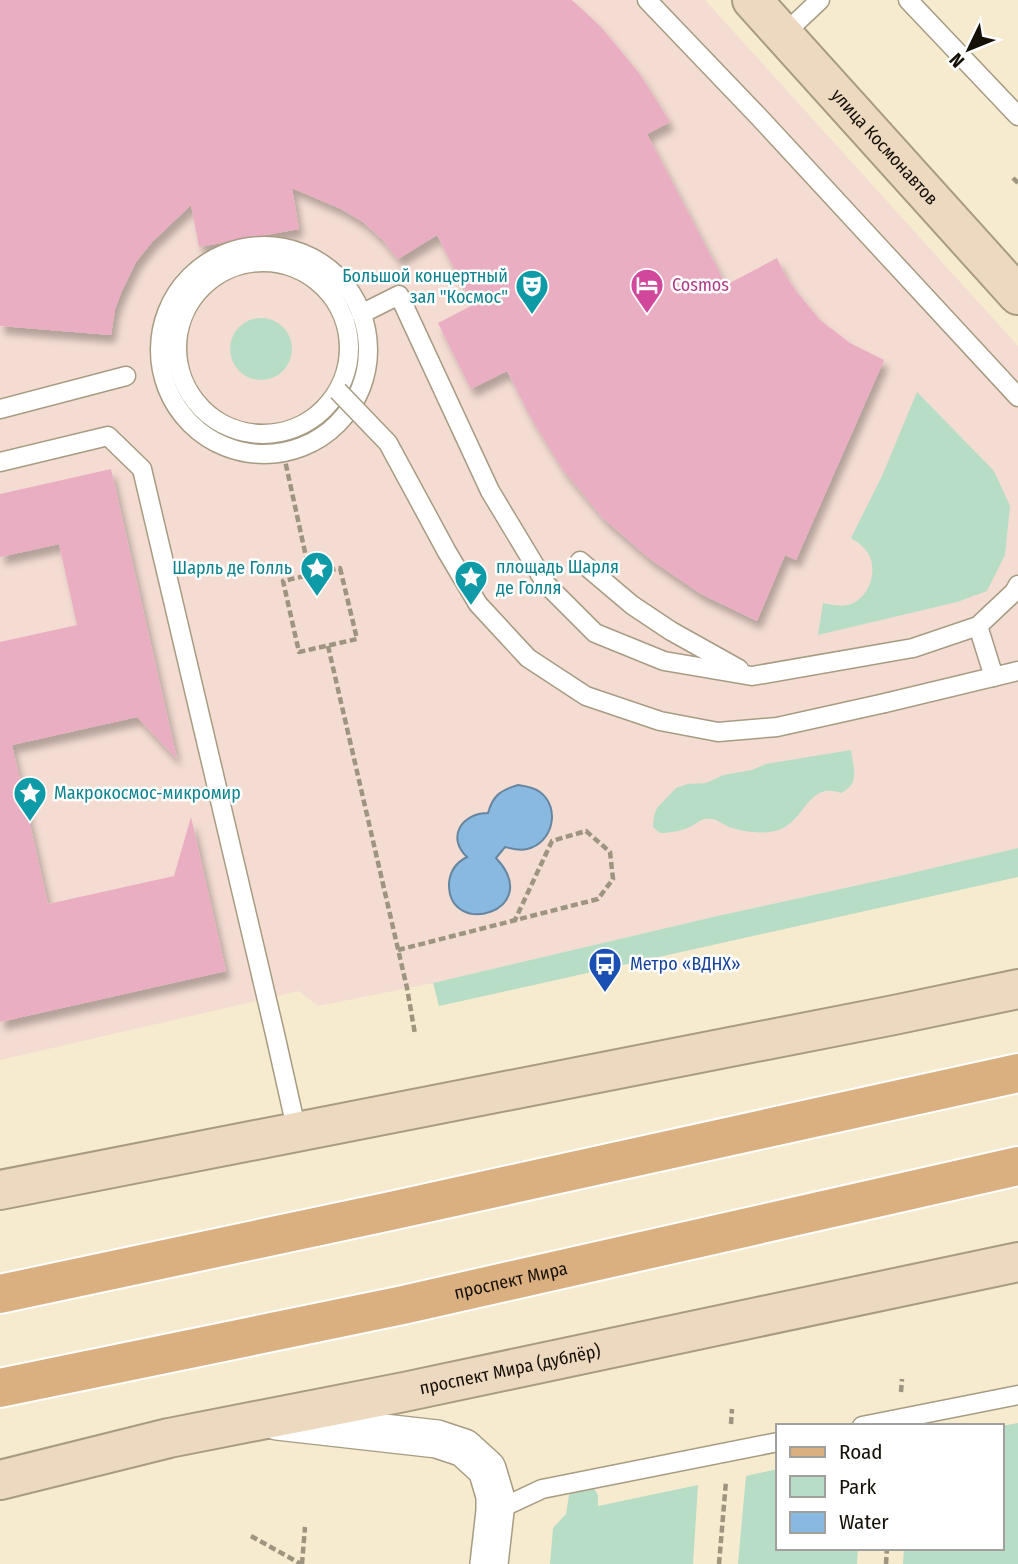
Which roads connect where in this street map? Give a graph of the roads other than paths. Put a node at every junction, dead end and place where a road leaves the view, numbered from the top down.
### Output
1 (648, 0) edge
2 (752, 0) edge
3 (820, 0) edge
4 (908, 0) edge
5 (783, 35) junction
6 (1018, 116) edge
7 (1018, 295) edge
8 (361, 314) junction
9 (126, 376) dead end
10 (338, 391) junction
11 (1018, 397) edge
12 (0, 410) edge
13 (0, 462) edge
14 (580, 561) dead end
15 (1018, 585) edge
16 (978, 626) junction
17 (1018, 671) edge
18 (752, 676) junction
19 (994, 677) junction
20 (1018, 989) edge
21 (1018, 1073) edge
22 (297, 1132) junction
23 (1018, 1167) edge
24 (66, 1177) junction
25 (0, 1191) edge
26 (0, 1202) edge
27 (1018, 1262) edge
28 (0, 1294) edge
29 (0, 1388) edge
30 (1018, 1395) edge
31 (262, 1419) junction
32 (872, 1424) edge
33 (169, 1438) junction
34 (776, 1442) edge
35 (0, 1453) edge
36 (0, 1479) edge
37 (495, 1511) junction
38 (489, 1564) edge

1 - 11 lane
2 - 5 main road, улица Космонавтов
3 - 5 lane
4 - 6 lane
5 - 7 main road, улица Космонавтов
8 - 8 lane
8 - 18 lane
9 - 12 lane
10 - 10 lane
10 - 19 lane, bridge
13 - 22 lane
14 - 18 lane
15 - 16 lane
16 - 18 lane
16 - 19 lane
17 - 19 lane
20 - 22 main road
21 - 28 main road
22 - 24 main road
23 - 29 main road, проспект Мира
24 - 25 main road
24 - 26 main road
27 - 31 main road, проспект Мира (дублёр)
30 - 32 lane
31 - 33 main road, проспект Мира (дублёр)
31 - 37 street
33 - 35 main road
33 - 36 main road, проспект Мира (дублёр)
34 - 37 lane
37 - 38 street

